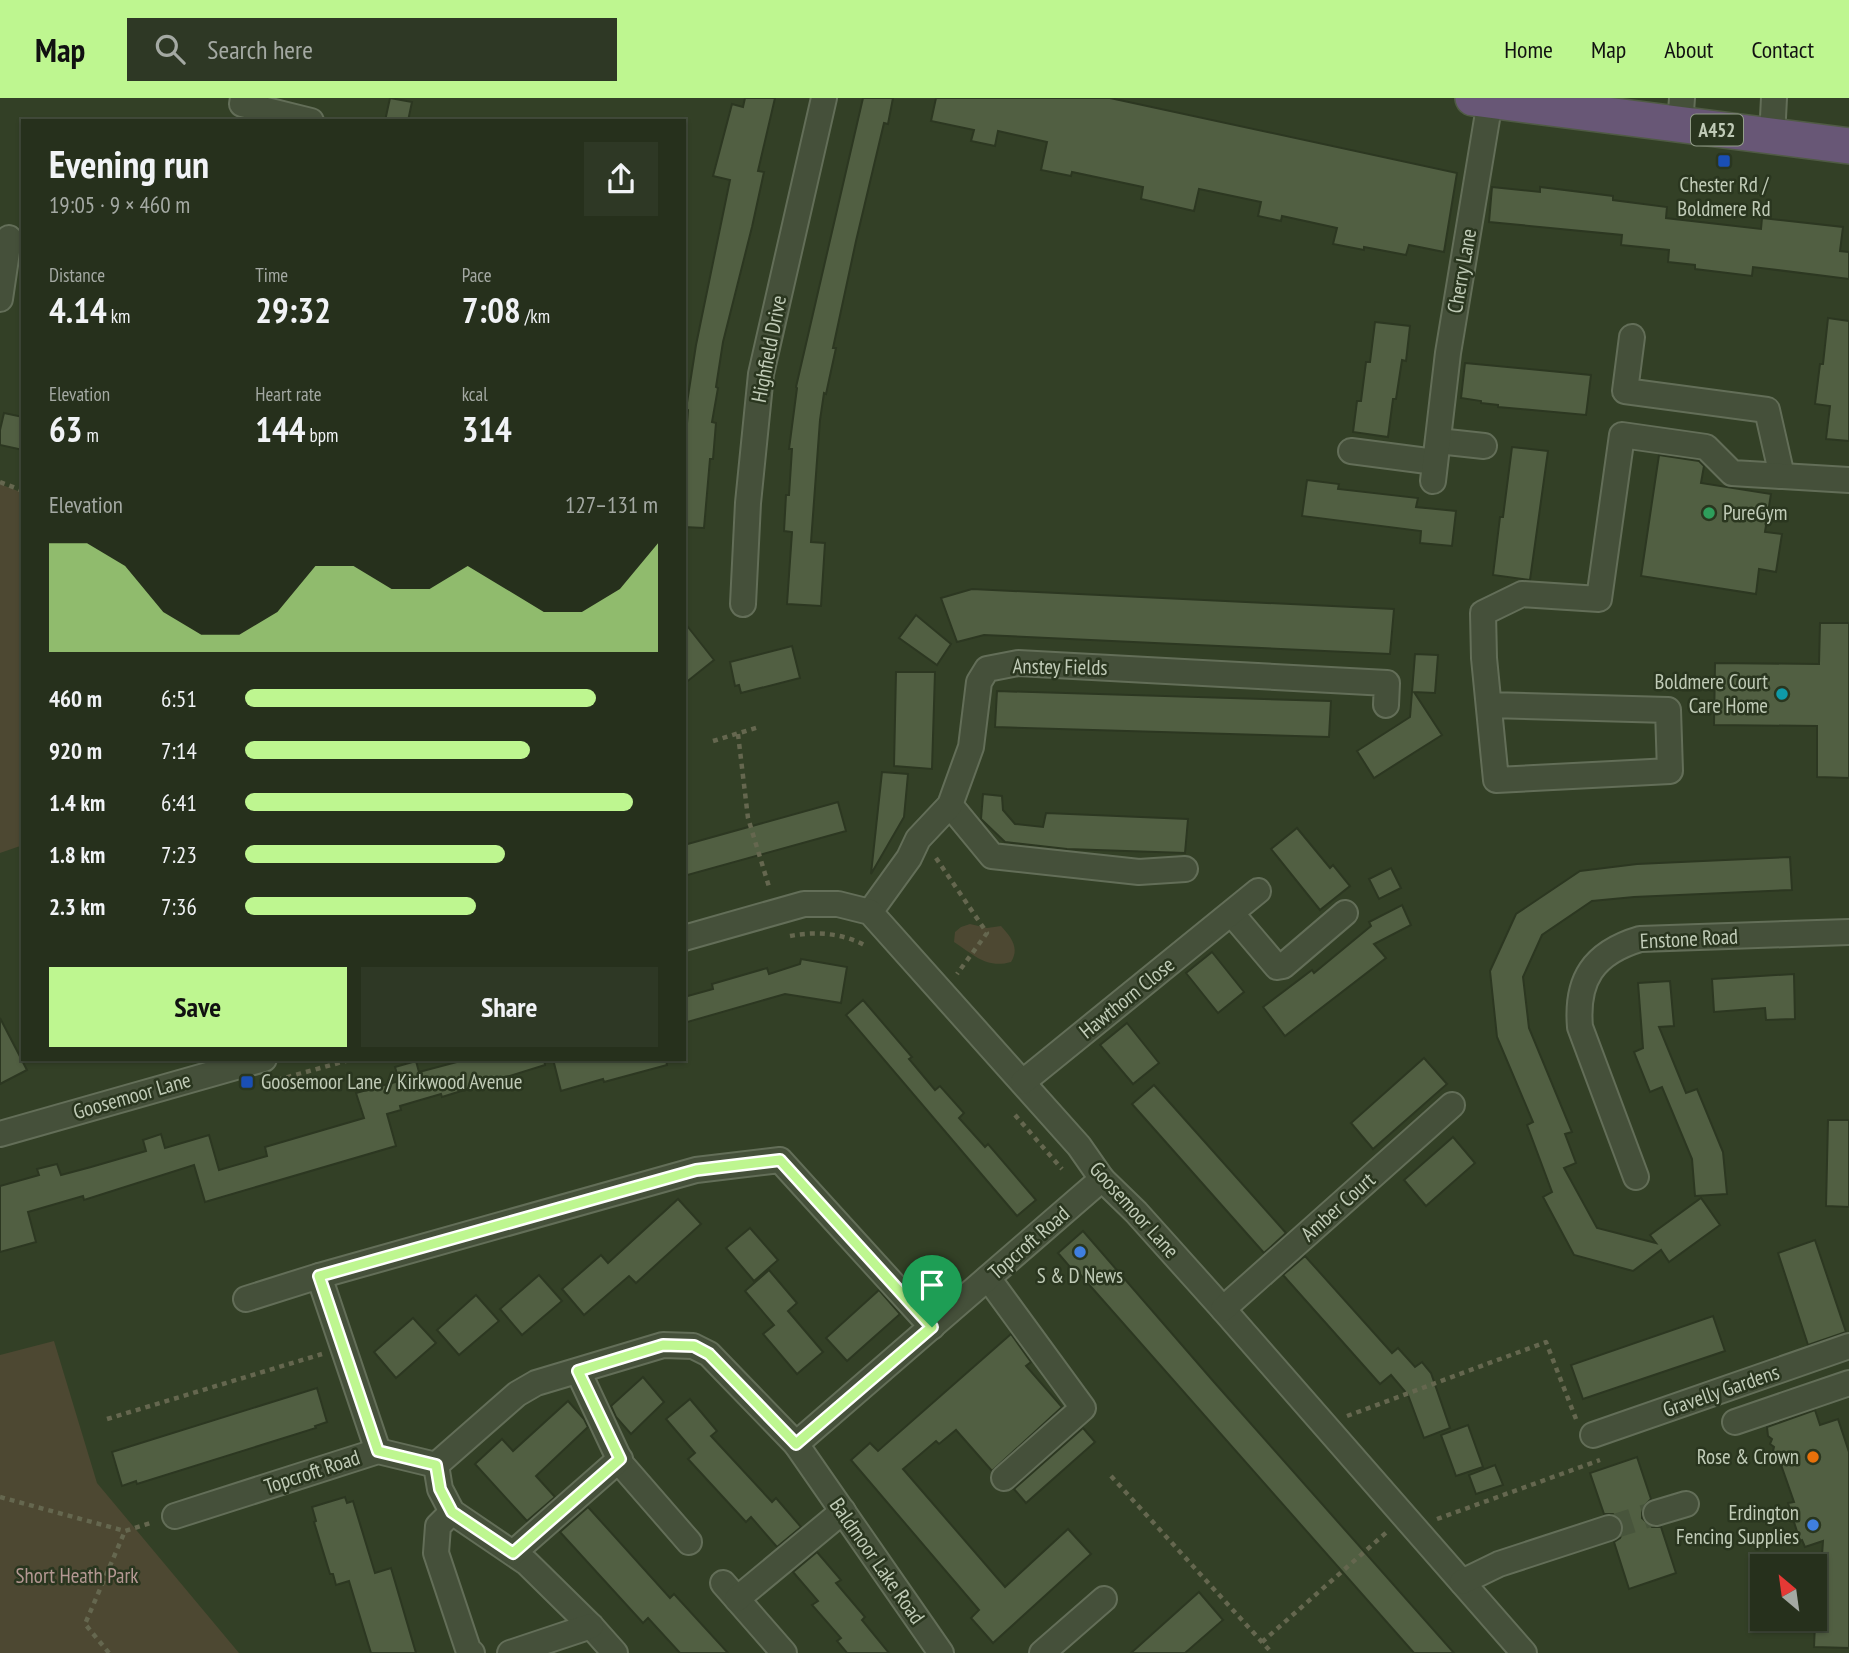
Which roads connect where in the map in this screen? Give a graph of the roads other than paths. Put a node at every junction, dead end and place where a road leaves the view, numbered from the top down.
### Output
1 (243, 98) edge
2 (824, 98) edge
3 (1774, 98) edge
4 (1482, 99) edge
5 (1681, 111) edge
6 (303, 119) edge
7 (1772, 137) junction
8 (1849, 146) edge
9 (9, 238) dead end
10 (14, 276) edge
11 (0, 299) edge
12 (1632, 337) dead end
13 (1484, 446) dead end
14 (1351, 451) dead end
15 (1435, 461) junction
16 (1782, 477) junction
17 (1849, 480) edge
18 (743, 604) dead end
19 (1386, 705) dead end
20 (1489, 705) junction
21 (950, 805) junction
22 (1185, 869) dead end
23 (1258, 891) dead end
24 (870, 912) junction
25 (1345, 912) dead end
26 (1231, 914) junction
27 (1849, 932) edge
28 (686, 937) edge
29 (257, 1061) edge
30 (1023, 1082) junction
31 (1452, 1105) dead end
32 (0, 1134) edge
33 (1636, 1177) dead end
34 (1102, 1180) junction
35 (319, 1276) junction
36 (988, 1278) junction
37 (246, 1299) dead end
38 (1223, 1310) junction
39 (932, 1327) junction
40 (1849, 1346) edge
41 (578, 1371) junction
42 (1847, 1390) edge
43 (1735, 1422) dead end
44 (1585, 1430) road end
45 (796, 1444) junction
46 (378, 1451) junction
47 (620, 1459) junction
48 (436, 1465) junction
49 (1004, 1478) dead end
50 (1686, 1504) dead end
51 (843, 1511) junction
52 (452, 1512) junction
53 (1656, 1513) tunnel mouth
54 (175, 1516) road end
55 (1609, 1528) tunnel mouth
56 (689, 1542) dead end
57 (513, 1553) junction
58 (1462, 1582) junction
59 (1104, 1599) dead end
60 (591, 1626) junction
61 (472, 1653) edge
62 (510, 1653) edge
63 (615, 1653) edge
64 (783, 1653) edge
65 (942, 1653) edge
66 (1042, 1653) edge
67 (1524, 1653) edge

1 - 6 street
2 - 18 street, Highfield Drive
3 - 7 street
4 - 5 highway, A452
4 - 15 street, Cherry Lane
5 - 7 highway, A452
7 - 8 highway, A452
9 - 10 street
10 - 11 street
12 - 16 street
13 - 15 street
14 - 15 street
16 - 17 street
16 - 20 street
19 - 21 street, Anstey Fields
20 - 20 street
21 - 22 street
21 - 24 street, Anstey Fields
23 - 26 street, Hawthorn Close
24 - 28 street
24 - 30 street, Goosemoor Lane
25 - 26 street
26 - 30 street, Hawthorn Close
27 - 33 street, Enstone Road
29 - 32 street, Goosemoor Lane
30 - 34 street, Goosemoor Lane
31 - 38 street, Amber Court
34 - 36 street, Topcroft Road
34 - 38 street, Goosemoor Lane
35 - 37 street
35 - 39 street
35 - 46 street
36 - 39 street, Topcroft Road
36 - 49 street
38 - 58 street, Goosemoor Lane
39 - 45 street, Topcroft Road
40 - 44 street, Gravelly Gardens
41 - 45 street
41 - 47 street
41 - 48 street
42 - 43 street
45 - 51 street, Baldmoor Lake Road
46 - 48 street, Topcroft Road
46 - 54 street, Topcroft Road
47 - 56 street
47 - 57 street
48 - 52 street
50 - 53 street
51 - 64 street
51 - 65 street, Baldmoor Lake Road
52 - 57 street
52 - 61 street
55 - 58 street
57 - 60 street
58 - 67 street, Goosemoor Lane
59 - 66 street
60 - 62 street
60 - 63 street

